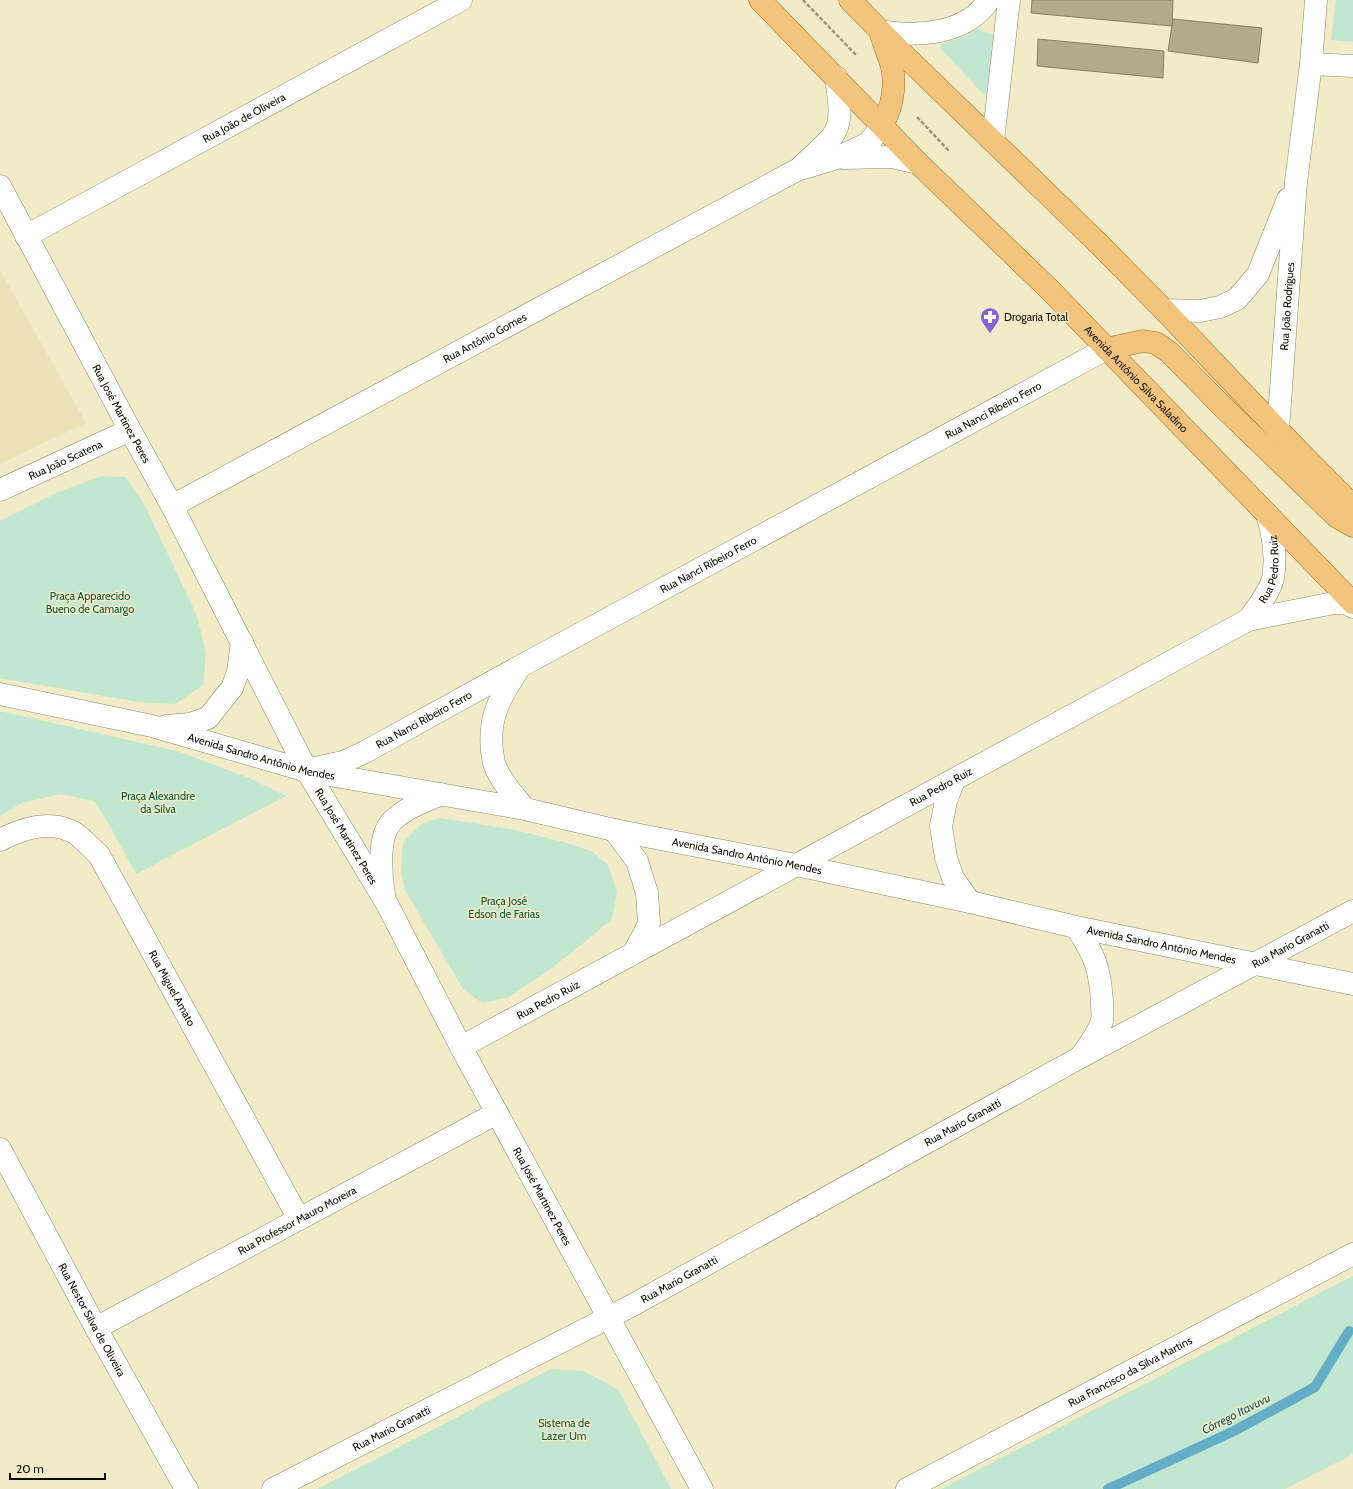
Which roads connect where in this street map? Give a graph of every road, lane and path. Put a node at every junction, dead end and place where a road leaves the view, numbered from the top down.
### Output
1 (461, 0) edge
2 (760, 0) edge
3 (850, 0) edge
4 (989, 0) edge
5 (1009, 0) edge
6 (1316, 0) edge
7 (880, 31) junction
8 (1311, 64) junction
9 (1353, 66) edge
10 (836, 77) junction
11 (882, 125) junction
12 (993, 141) junction
13 (834, 159) junction
14 (918, 163) junction
15 (797, 170) junction
16 (1296, 182) junction
17 (0, 186) edge
18 (26, 236) junction
19 (1164, 310) junction
20 (1106, 349) junction
21 (130, 430) junction
22 (1278, 430) junction
23 (0, 490) edge
24 (172, 506) junction
25 (1353, 506) edge
26 (1267, 514) junction
27 (1353, 526) edge
28 (1353, 603) edge
29 (1353, 607) edge
30 (1248, 620) junction
31 (242, 642) junction
32 (519, 667) junction
33 (0, 694) edge
34 (152, 726) junction
35 (306, 771) junction
36 (954, 780) junction
37 (441, 794) junction
38 (525, 809) junction
39 (614, 830) junction
40 (0, 840) edge
41 (796, 865) junction
42 (386, 902) junction
43 (970, 902) junction
44 (1353, 911) edge
45 (1076, 927) junction
46 (634, 952) junction
47 (1254, 964) junction
48 (1353, 984) edge
49 (461, 1047) junction
50 (1079, 1058) junction
51 (497, 1113) junction
52 (0, 1149) edge
53 (299, 1219) junction
54 (1353, 1254) edge
55 (609, 1318) junction
56 (96, 1328) junction
57 (187, 1489) edge
58 (273, 1489) edge
59 (702, 1489) edge
60 (907, 1489) edge

1 - 18 street, Rua João de Oliveira
2 - 10 main road, Avenida Antônio Silva Saladino
3 - 7 main road
4 - 7 street
5 - 12 street
6 - 8 street, Rua João Rodrigues
7 - 11 main road
7 - 12 main road
8 - 9 street
8 - 16 street, Rua João Rodrigues
10 - 11 main road, Avenida Antônio Silva Saladino
10 - 15 street, Rua Antônio Gomes
11 - 13 street, Rua Antônio Gomes
11 - 14 main road, Avenida Antônio Silva Saladino
12 - 19 main road
13 - 14 street, Rua Antônio Gomes
13 - 15 street, Rua Antônio Gomes
14 - 20 main road, Avenida Antônio Silva Saladino
15 - 24 street, Rua Antônio Gomes
16 - 19 street, Rua João Rodrigues
16 - 22 street, Rua João Rodrigues
17 - 18 street, Rua José Martinez Peres
18 - 21 street, Rua José Martinez Peres
19 - 22 main road
20 - 26 main road, Avenida Antônio Silva Saladino
20 - 27 main road
20 - 32 street, Rua Nanci Ribeiro Ferro
21 - 23 street, Rua João Scatena
21 - 24 street, Rua José Martinez Peres
22 - 25 main road
24 - 31 street, Rua José Martinez Peres
26 - 28 main road, Avenida Antônio Silva Saladino
26 - 30 street, Rua Pedro Ruiz
29 - 30 street, Rua Pedro Ruiz
30 - 36 street, Rua Pedro Ruiz
31 - 34 street
31 - 35 street, Rua José Martinez Peres
32 - 35 street, Rua Nanci Ribeiro Ferro
32 - 38 street
33 - 34 street, Avenida Sandro Antônio Mendes
34 - 35 street, Avenida Sandro Antônio Mendes
35 - 37 street, Avenida Sandro Antônio Mendes
35 - 42 street, Rua José Martinez Peres
36 - 41 street, Rua Pedro Ruiz
36 - 43 street
37 - 38 street, Avenida Sandro Antônio Mendes
37 - 42 street, Rua José Martinez Peres
38 - 39 street, Avenida Sandro Antônio Mendes
39 - 41 street, Avenida Sandro Antônio Mendes
39 - 46 street
40 - 53 street, Rua Miguel Amato
41 - 43 street, Avenida Sandro Antônio Mendes
41 - 46 street, Rua Pedro Ruiz
42 - 49 street, Rua José Martinez Peres
43 - 45 street, Avenida Sandro Antônio Mendes
44 - 47 street, Rua Mario Granatti
45 - 47 street, Avenida Sandro Antônio Mendes
45 - 50 street, Rua Mario Granatti
46 - 49 street, Rua Pedro Ruiz
47 - 48 street, Avenida Sandro Antônio Mendes
47 - 50 street, Rua Mario Granatti
49 - 51 street, Rua José Martinez Peres
50 - 55 street, Rua Mario Granatti
51 - 53 street, Rua Professor Mauro Moreira
51 - 55 street, Rua José Martinez Peres
52 - 56 street, Rua Nestor Silva de Oliveira
53 - 56 street, Rua Professor Mauro Moreira
54 - 60 street, Rua Francisco da Silva Martins
55 - 58 street, Rua Mario Granatti
55 - 59 street, Rua José Martinez Peres
56 - 57 street, Rua Nestor Silva de Oliveira

